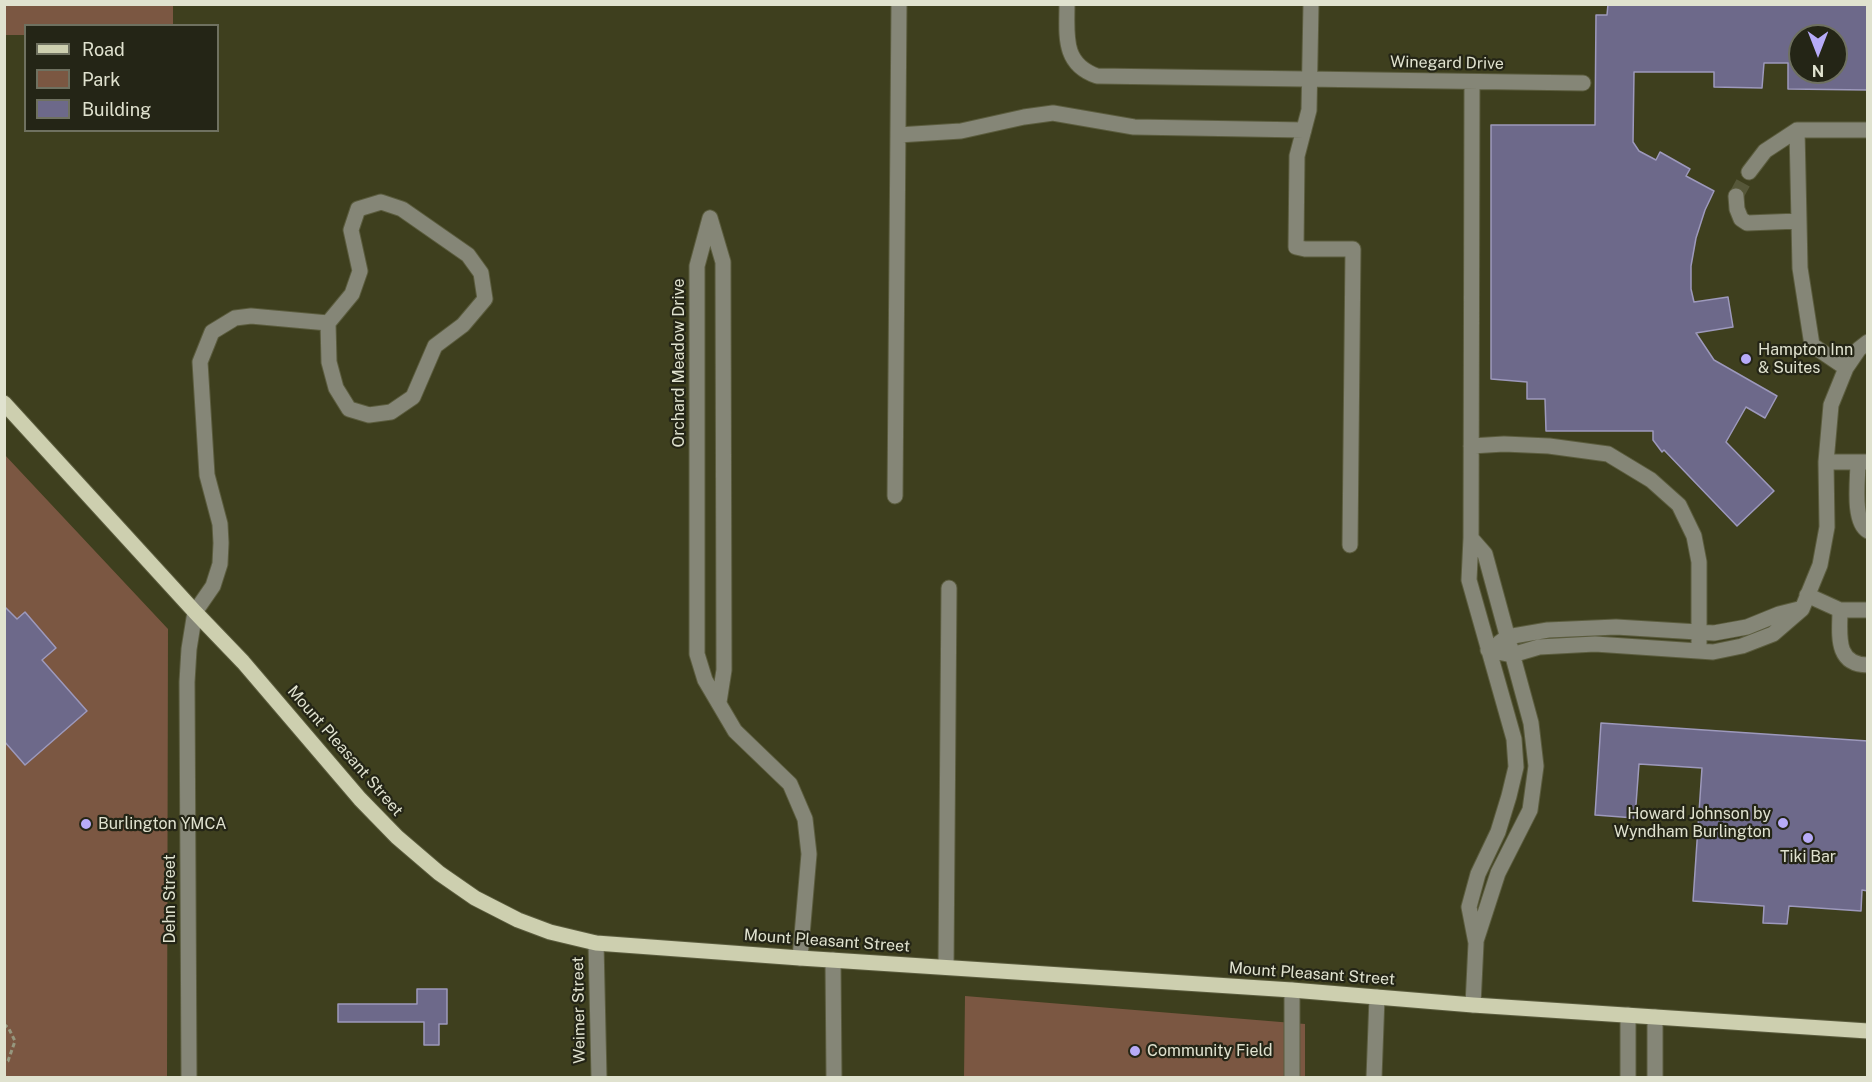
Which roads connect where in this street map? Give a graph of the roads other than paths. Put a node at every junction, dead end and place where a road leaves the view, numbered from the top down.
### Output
1 (899, 4) edge
2 (1067, 4) edge
3 (1311, 4) edge
4 (1310, 79) junction
5 (1472, 82) junction
6 (1583, 83) dead end
7 (1304, 130) junction
8 (1797, 130) junction
9 (1868, 130) edge
10 (898, 135) junction
11 (1749, 172) tunnel mouth
12 (1736, 196) dead end
13 (1799, 221) junction
14 (328, 323) junction
15 (1868, 342) edge
16 (1846, 368) junction
17 (4, 403) edge
18 (1471, 446) junction
19 (1826, 462) junction
20 (1863, 462) edge
21 (895, 496) dead end
22 (1868, 531) edge
23 (1471, 538) junction
24 (1350, 545) dead end
25 (949, 588) dead end
26 (1804, 602) junction
27 (1840, 610) junction
28 (1868, 610) edge
29 (195, 612) junction
30 (1698, 632) junction
31 (1507, 637) junction
32 (1488, 650) junction
33 (1698, 651) junction
34 (1512, 655) junction
35 (1868, 665) edge
36 (719, 702) junction
37 (596, 943) junction
38 (1476, 943) junction
39 (800, 958) junction
40 (833, 960) junction
41 (946, 967) junction
42 (1292, 990) junction
43 (1377, 997) junction
44 (1473, 1005) junction
45 (1628, 1015) junction
46 (1655, 1017) junction
47 (1868, 1031) edge
48 (189, 1077) edge
49 (599, 1077) edge
50 (834, 1077) edge
51 (1292, 1077) edge
52 (1374, 1077) edge
53 (1628, 1077) edge
54 (1655, 1077) edge

1 - 10 street
2 - 4 street, Winegard Drive
3 - 4 street
4 - 5 street, Winegard Drive
4 - 7 street
5 - 6 street, Winegard Drive
5 - 18 street
7 - 10 street
7 - 24 street
8 - 9 street
8 - 11 street
8 - 13 street
10 - 21 street
12 - 13 street
13 - 16 street
14 - 14 street
14 - 29 street
15 - 16 street
16 - 19 street
17 - 29 main road, Mount Pleasant Street
18 - 23 street
18 - 30 street
19 - 20 street
19 - 26 street
20 - 22 street
23 - 31 street
23 - 32 street
25 - 41 street
26 - 27 street
26 - 30 street
26 - 33 street
27 - 28 street
27 - 35 street
29 - 37 main road, Mount Pleasant Street
29 - 48 street, Dehn Street
30 - 31 street
30 - 33 street
31 - 32 street
31 - 34 street
32 - 34 street
32 - 38 street
33 - 34 street
34 - 38 street
36 - 36 street, Orchard Meadow Drive
36 - 39 street, Orchard Meadow Drive
37 - 39 main road, Mount Pleasant Street
37 - 49 street, Weimer Street
38 - 44 street
39 - 40 main road, Mount Pleasant Street
40 - 41 main road, Mount Pleasant Street
40 - 50 street
41 - 42 main road, Mount Pleasant Street
42 - 43 main road, Mount Pleasant Street
42 - 51 street
43 - 44 main road, Mount Pleasant Street
43 - 52 street
44 - 45 main road, Mount Pleasant Street
45 - 46 main road, Mount Pleasant Street
45 - 53 street
46 - 47 main road, Mount Pleasant Street
46 - 54 street

